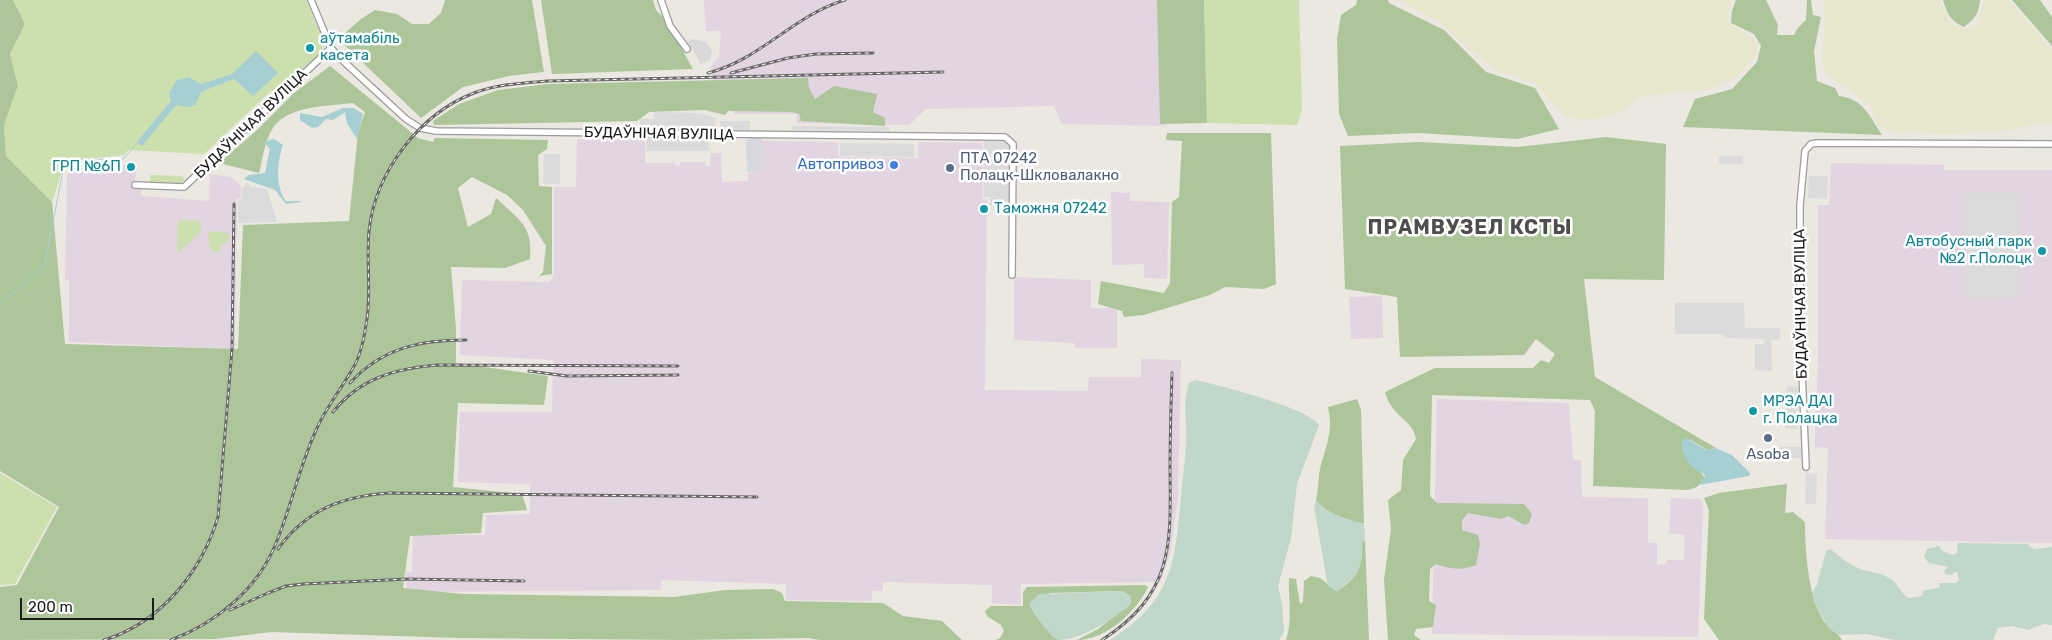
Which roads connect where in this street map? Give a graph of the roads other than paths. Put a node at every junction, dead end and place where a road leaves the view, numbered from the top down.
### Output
1 (311, 0) edge
2 (661, 0) edge
3 (330, 48) junction
4 (687, 49) dead end
5 (2052, 144) edge
6 (135, 185) dead end
7 (1012, 275) dead end
8 (1806, 467) dead end

1 - 3 street, БУДАЎНІЧАЯ ВУЛІЦА
2 - 4 street
3 - 6 street, БУДАЎНІЧАЯ ВУЛІЦА
3 - 7 street, БУДАЎНІЧАЯ ВУЛІЦА
5 - 8 street, БУДАЎНІЧАЯ ВУЛІЦА

